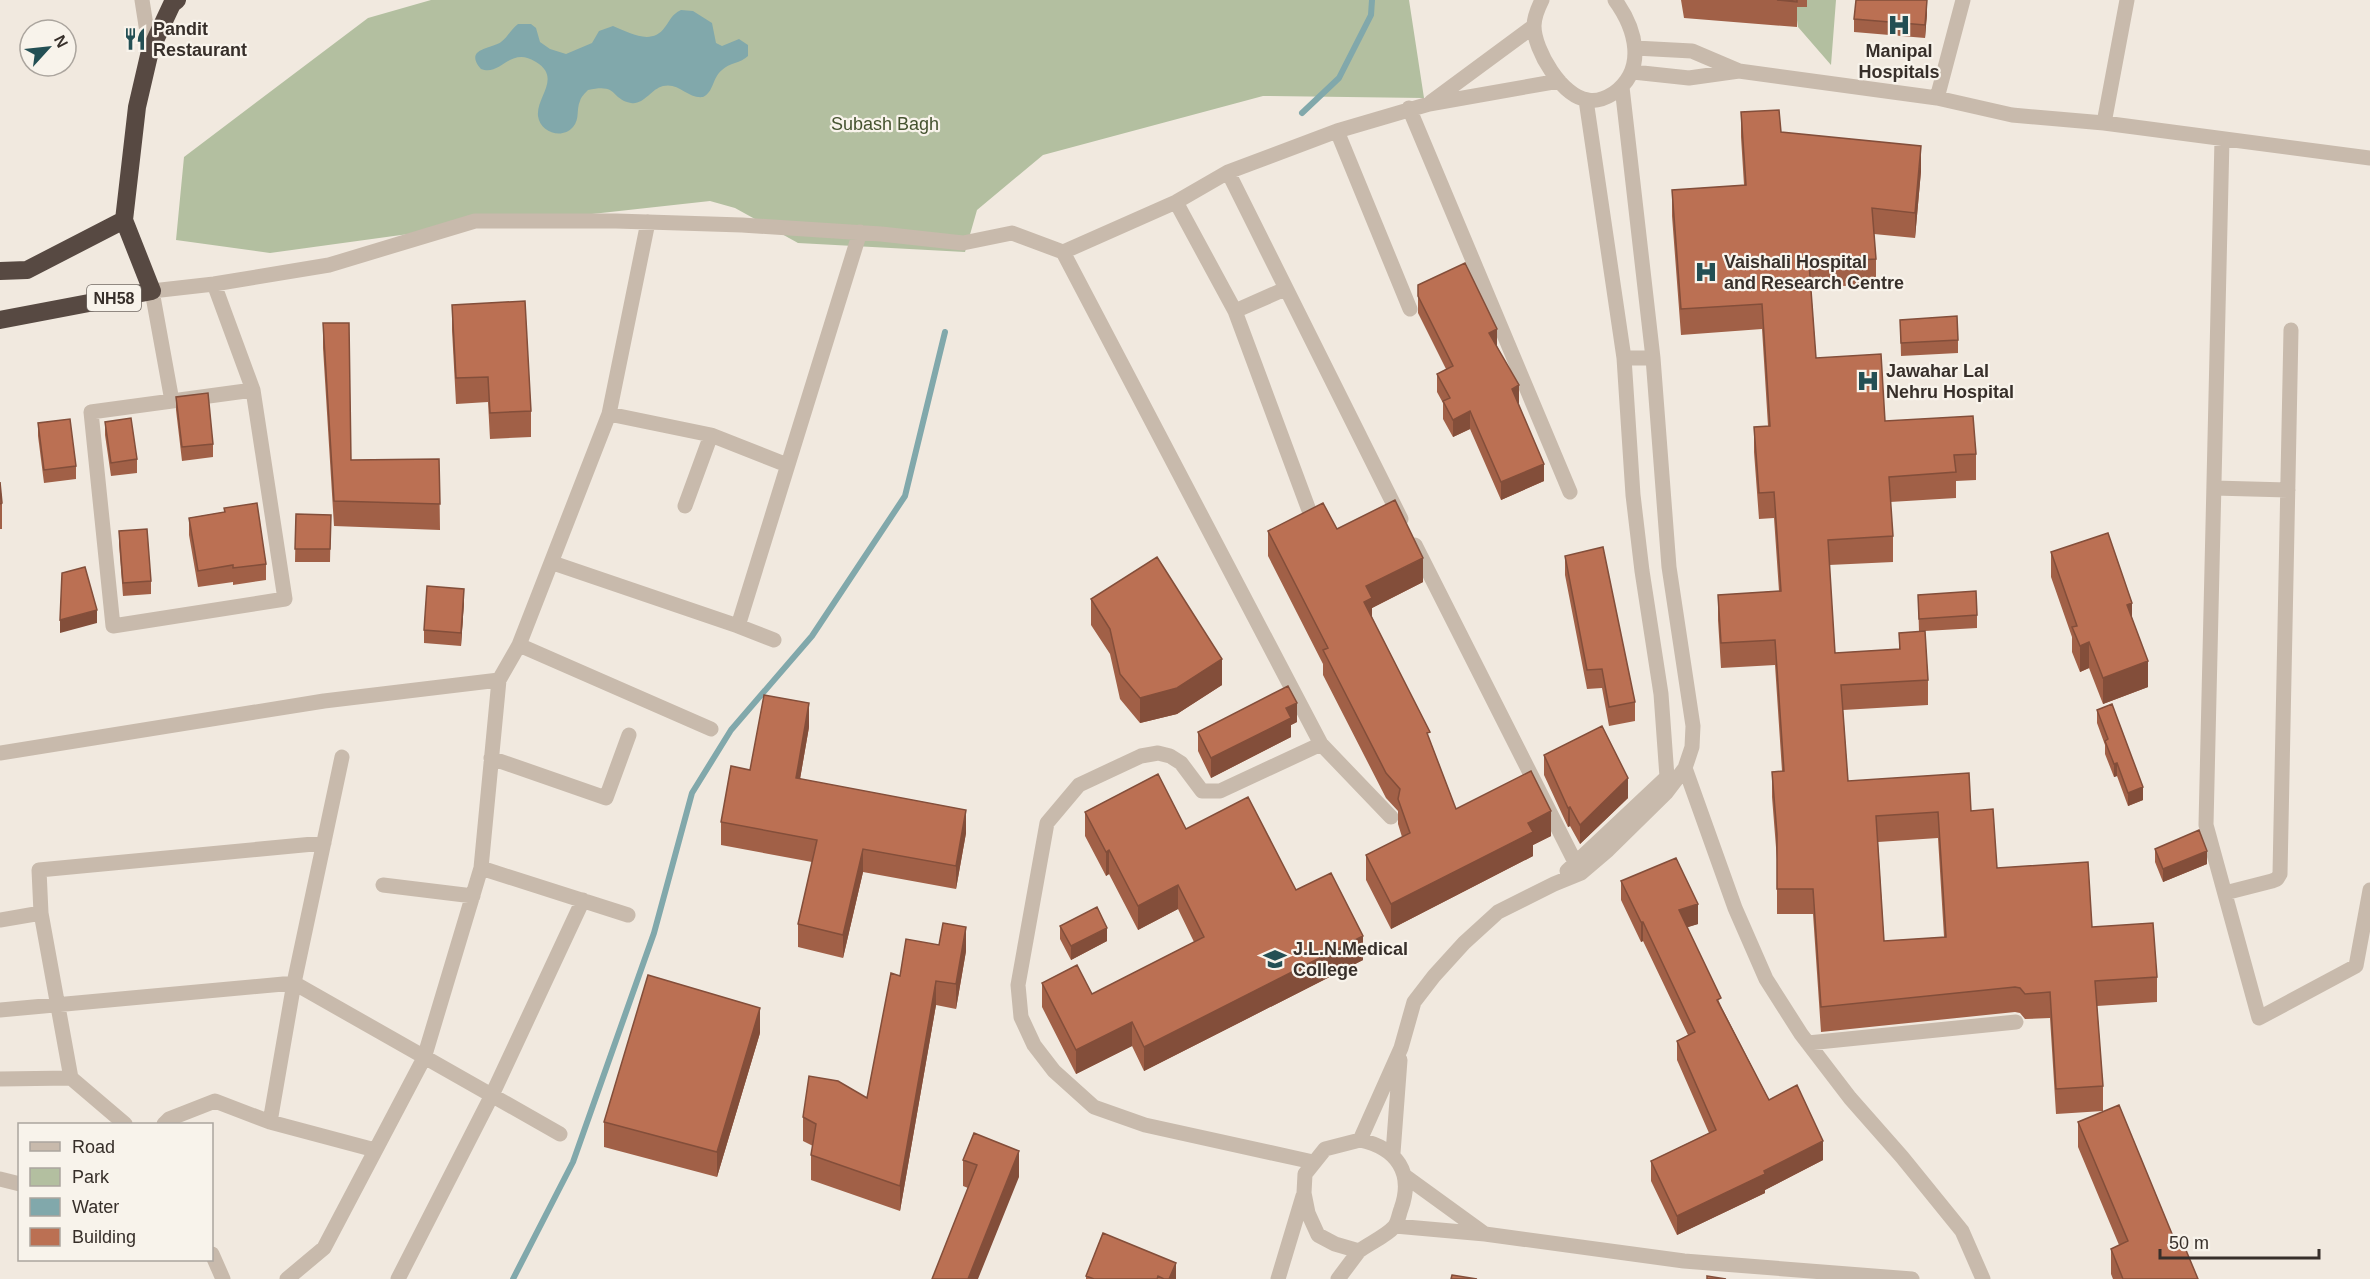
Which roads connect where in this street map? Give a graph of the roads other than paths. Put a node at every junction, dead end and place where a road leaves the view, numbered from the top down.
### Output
1 (142, 0) edge
2 (177, 0) edge
3 (1542, 0) edge
4 (1963, 0) edge
5 (2127, 0) edge
6 (1622, 3) edge
7 (1534, 26) junction
8 (1635, 48) junction
9 (150, 51) junction
10 (1740, 71) junction
11 (1633, 72) junction
12 (1558, 81) junction
13 (1622, 87) junction
14 (1937, 98) junction
15 (1586, 100) junction
16 (1429, 104) junction
17 (1410, 108) junction
18 (2104, 123) junction
19 (1338, 131) junction
20 (2222, 139) junction
21 (2370, 158) edge
22 (1228, 172) junction
23 (1176, 202) junction
24 (124, 220) junction
25 (648, 222) junction
26 (860, 232) junction
27 (1063, 252) junction
28 (0, 271) edge
29 (214, 284) junction
30 (1285, 289) junction
31 (152, 291) junction
32 (1410, 309) dead end
33 (1235, 311) junction
34 (0, 320) edge
35 (2291, 330) dead end
36 (1624, 358) junction
37 (1653, 358) junction
38 (253, 390) junction
39 (172, 401) junction
40 (609, 414) junction
41 (711, 435) junction
42 (787, 465) junction
43 (2214, 488) junction
44 (2288, 490) junction
45 (1570, 492) dead end
46 (685, 506) dead end
47 (1310, 513) edge
48 (552, 563) junction
49 (1669, 567) junction
50 (1642, 571) junction
51 (738, 626) junction
52 (774, 640) dead end
53 (519, 645) junction
54 (499, 680) junction
55 (711, 729) dead end
56 (629, 735) dead end
57 (1321, 744) junction
58 (0, 753) edge
59 (342, 757) dead end
60 (491, 758) junction
61 (1685, 768) junction
62 (1391, 817) dead end
63 (324, 843) junction
64 (1608, 850) junction
65 (1576, 864) junction
66 (481, 868) junction
67 (1554, 884) junction
68 (383, 885) dead end
69 (2370, 890) edge
70 (2225, 893) junction
71 (473, 896) junction
72 (583, 900) junction
73 (41, 913) junction
74 (628, 915) dead end
75 (0, 920) edge
76 (294, 983) junction
77 (59, 1004) junction
78 (0, 1010) edge
79 (2016, 1022) dead end
80 (1808, 1043) junction
81 (1401, 1048) junction
82 (424, 1058) junction
83 (71, 1078) junction
84 (0, 1079) edge
85 (492, 1095) junction
86 (270, 1122) junction
87 (123, 1123) edge
88 (166, 1123) edge
89 (560, 1134) dead end
90 (1360, 1140) junction
91 (375, 1150) junction
92 (1393, 1153) junction
93 (1313, 1162) junction
94 (1406, 1176) junction
95 (0, 1179) edge
96 (18, 1184) edge
97 (1304, 1194) junction
98 (1395, 1226) junction
99 (1485, 1234) junction
100 (1359, 1251) junction
101 (213, 1256) edge
102 (223, 1279) edge
103 (286, 1279) edge
104 (398, 1279) edge
105 (1278, 1279) edge
106 (1338, 1279) edge
107 (1912, 1279) edge
108 (1983, 1279) edge

1 - 9 street
2 - 9 highway, NH58
3 - 7 street
4 - 14 street
5 - 18 street
6 - 8 street
7 - 12 street
7 - 16 street
8 - 10 street
8 - 11 street
9 - 24 highway, NH58
10 - 11 street
10 - 14 street
11 - 13 street
12 - 15 street
12 - 16 street
13 - 15 street
13 - 37 street
14 - 18 street
15 - 36 street
16 - 17 street
17 - 19 street
17 - 45 street
18 - 20 street
19 - 22 street
19 - 32 street
20 - 21 street
20 - 43 street
22 - 23 street
22 - 30 street
23 - 27 street
23 - 33 street
24 - 28 highway
24 - 31 highway, NH58
25 - 26 street
25 - 29 street
25 - 40 street
26 - 27 street
26 - 42 street
27 - 57 street
29 - 31 street
29 - 38 street
30 - 33 street
30 - 65 street
31 - 34 highway, NH58
31 - 39 street
33 - 47 street
35 - 44 street
36 - 37 street
36 - 50 street
37 - 49 street
38 - 39 street
38 - 39 street
40 - 41 street
40 - 48 street
41 - 42 street
41 - 46 street
42 - 51 street
43 - 44 street
43 - 70 street
44 - 70 street
48 - 51 street
48 - 53 street
49 - 50 street
49 - 61 street
50 - 65 street
51 - 52 street
53 - 54 street
53 - 55 street
54 - 58 street
54 - 60 street
56 - 60 street
57 - 62 street
57 - 93 street
59 - 63 street
60 - 66 street
61 - 64 street
61 - 80 street
63 - 73 street
63 - 76 street
64 - 65 street
64 - 67 street
65 - 67 street
66 - 71 street
66 - 72 street
67 - 81 street
68 - 71 street
69 - 70 street
71 - 82 street
72 - 74 street
72 - 85 street
73 - 75 street
73 - 77 street
76 - 77 street
76 - 82 street
76 - 86 street
77 - 78 street
77 - 83 street
79 - 80 street
80 - 108 street
81 - 90 street
81 - 92 street
82 - 85 street
82 - 91 street
83 - 84 street
83 - 87 street
85 - 89 street
85 - 104 street
86 - 88 street
86 - 91 street
90 - 92 street
90 - 93 street
91 - 103 street
92 - 94 street
93 - 97 street
94 - 98 street
94 - 99 street
95 - 96 street
97 - 100 street
97 - 105 street
98 - 99 street
98 - 100 street
99 - 107 street
100 - 106 street
101 - 102 street

